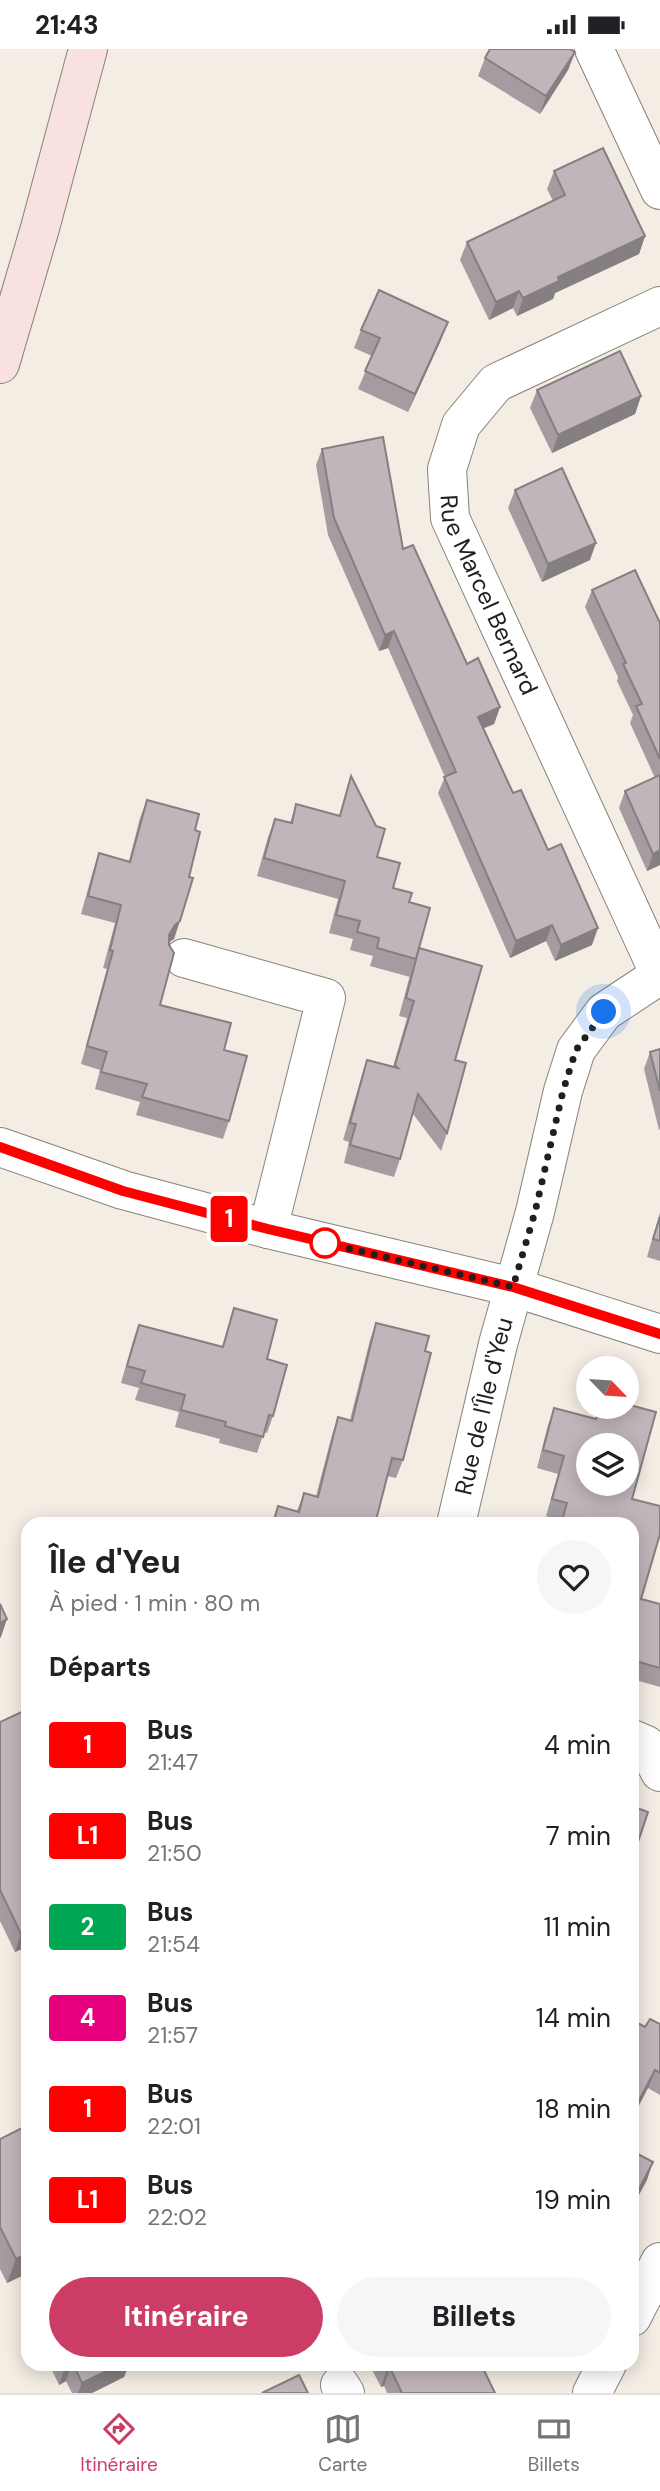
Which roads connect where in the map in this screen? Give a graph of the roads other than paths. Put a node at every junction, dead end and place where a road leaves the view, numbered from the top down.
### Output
1 (88, 49) edge
2 (594, 49) edge
3 (660, 190) edge
4 (660, 306) edge
5 (0, 364) edge
6 (184, 958) dead end
7 (660, 975) edge
8 (0, 1147) edge
9 (268, 1229) junction
10 (513, 1287) junction
11 (660, 1334) edge
12 (458, 1517) edge
13 (639, 1742) edge
14 (660, 1772) edge
15 (660, 2262) edge
16 (639, 2303) edge
17 (603, 2371) edge
18 (592, 2393) edge

1 - 5 main road
2 - 3 street
4 - 7 street, Rue Marcel Bernard
6 - 9 street
7 - 10 street, Rue de l'Île d'Yeu
8 - 9 street
9 - 10 street
10 - 11 street
10 - 12 street, Rue de l'Île d'Yeu
13 - 14 street
15 - 16 street
17 - 18 street

